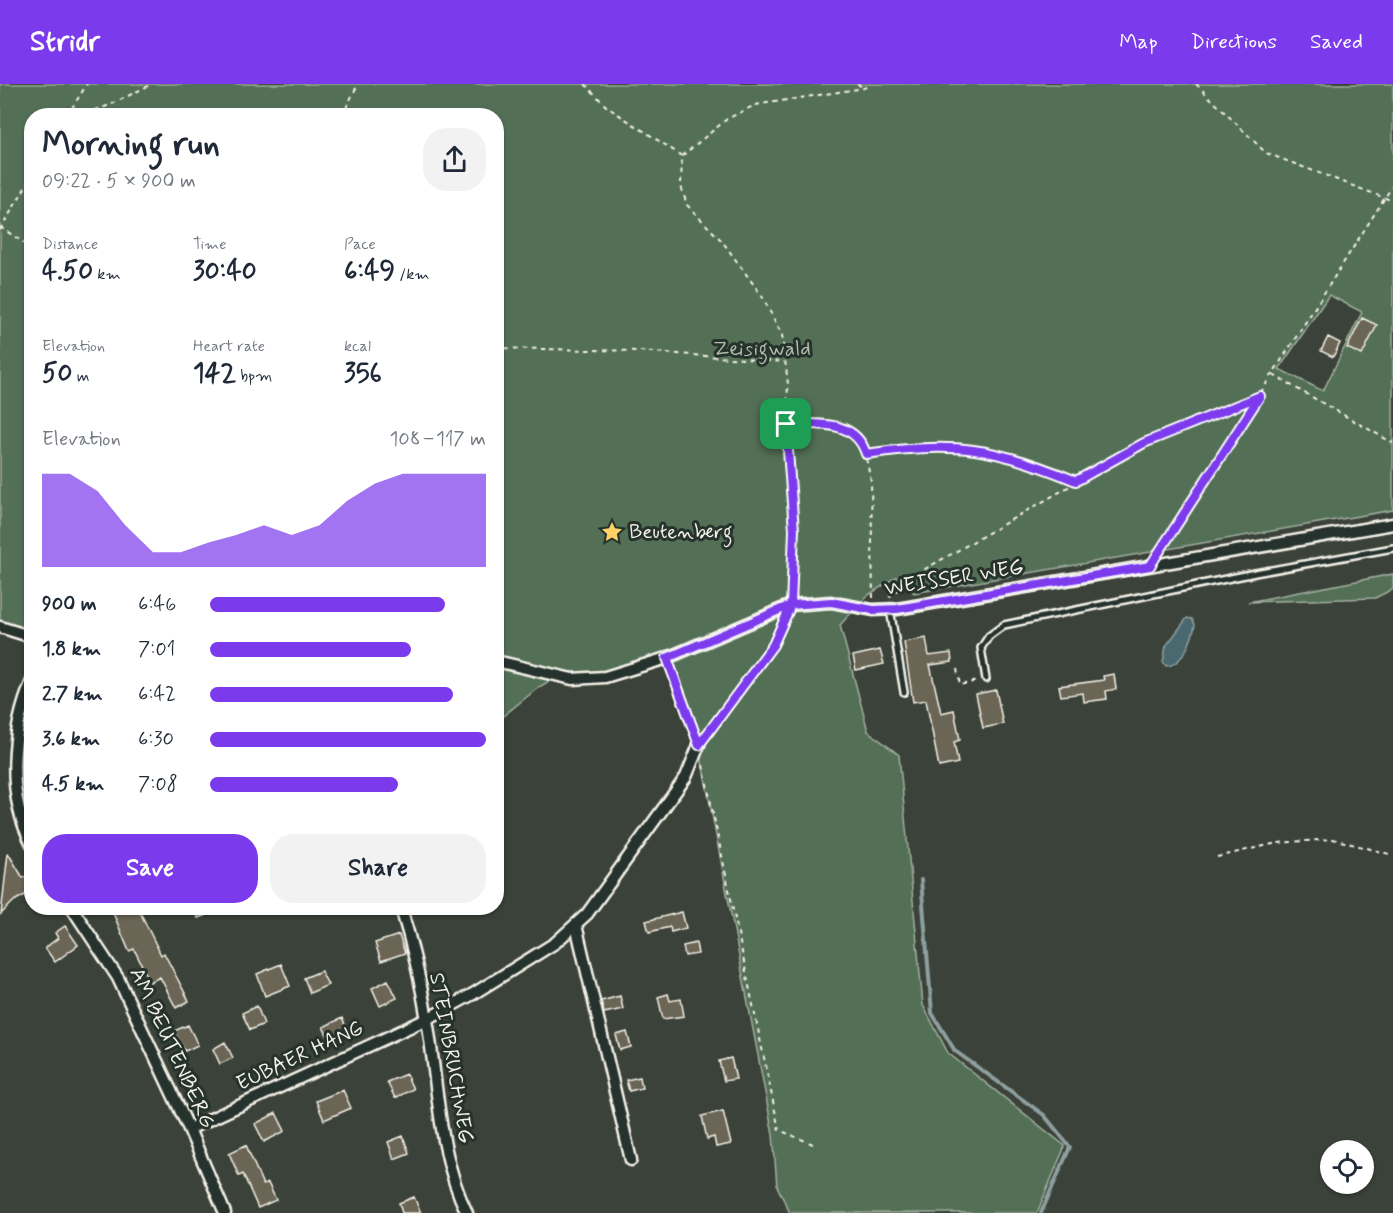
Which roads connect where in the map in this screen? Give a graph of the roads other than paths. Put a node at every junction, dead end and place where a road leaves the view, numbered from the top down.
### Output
1 (1393, 524) edge
2 (1393, 548) edge
3 (791, 605) junction
4 (890, 609) junction
5 (0, 627) edge
6 (24, 634) edge
7 (667, 658) junction
8 (504, 662) edge
9 (986, 680) dead end
10 (904, 692) dead end
11 (24, 707) edge
12 (699, 745) junction
13 (24, 824) edge
14 (77, 915) edge
15 (403, 915) edge
16 (576, 925) junction
17 (427, 1019) junction
18 (189, 1129) junction
19 (631, 1161) dead end
20 (225, 1213) edge
21 (467, 1213) edge

1 - 4 street, WEISSER WEG
2 - 9 lane
3 - 4 street, WEISSER WEG
3 - 7 street, WEISSER WEG
3 - 12 lane
4 - 10 lane
5 - 6 street
7 - 8 street, WEISSER WEG
7 - 12 lane
11 - 13 street
12 - 16 street, EUBAER HANG
14 - 18 street, AM BEUTENBERG
15 - 17 street, STEINBRUCHWEG
16 - 17 street, EUBAER HANG
16 - 19 street
17 - 18 street, EUBAER HANG
17 - 21 street, STEINBRUCHWEG
18 - 20 street, AM BEUTENBERG

